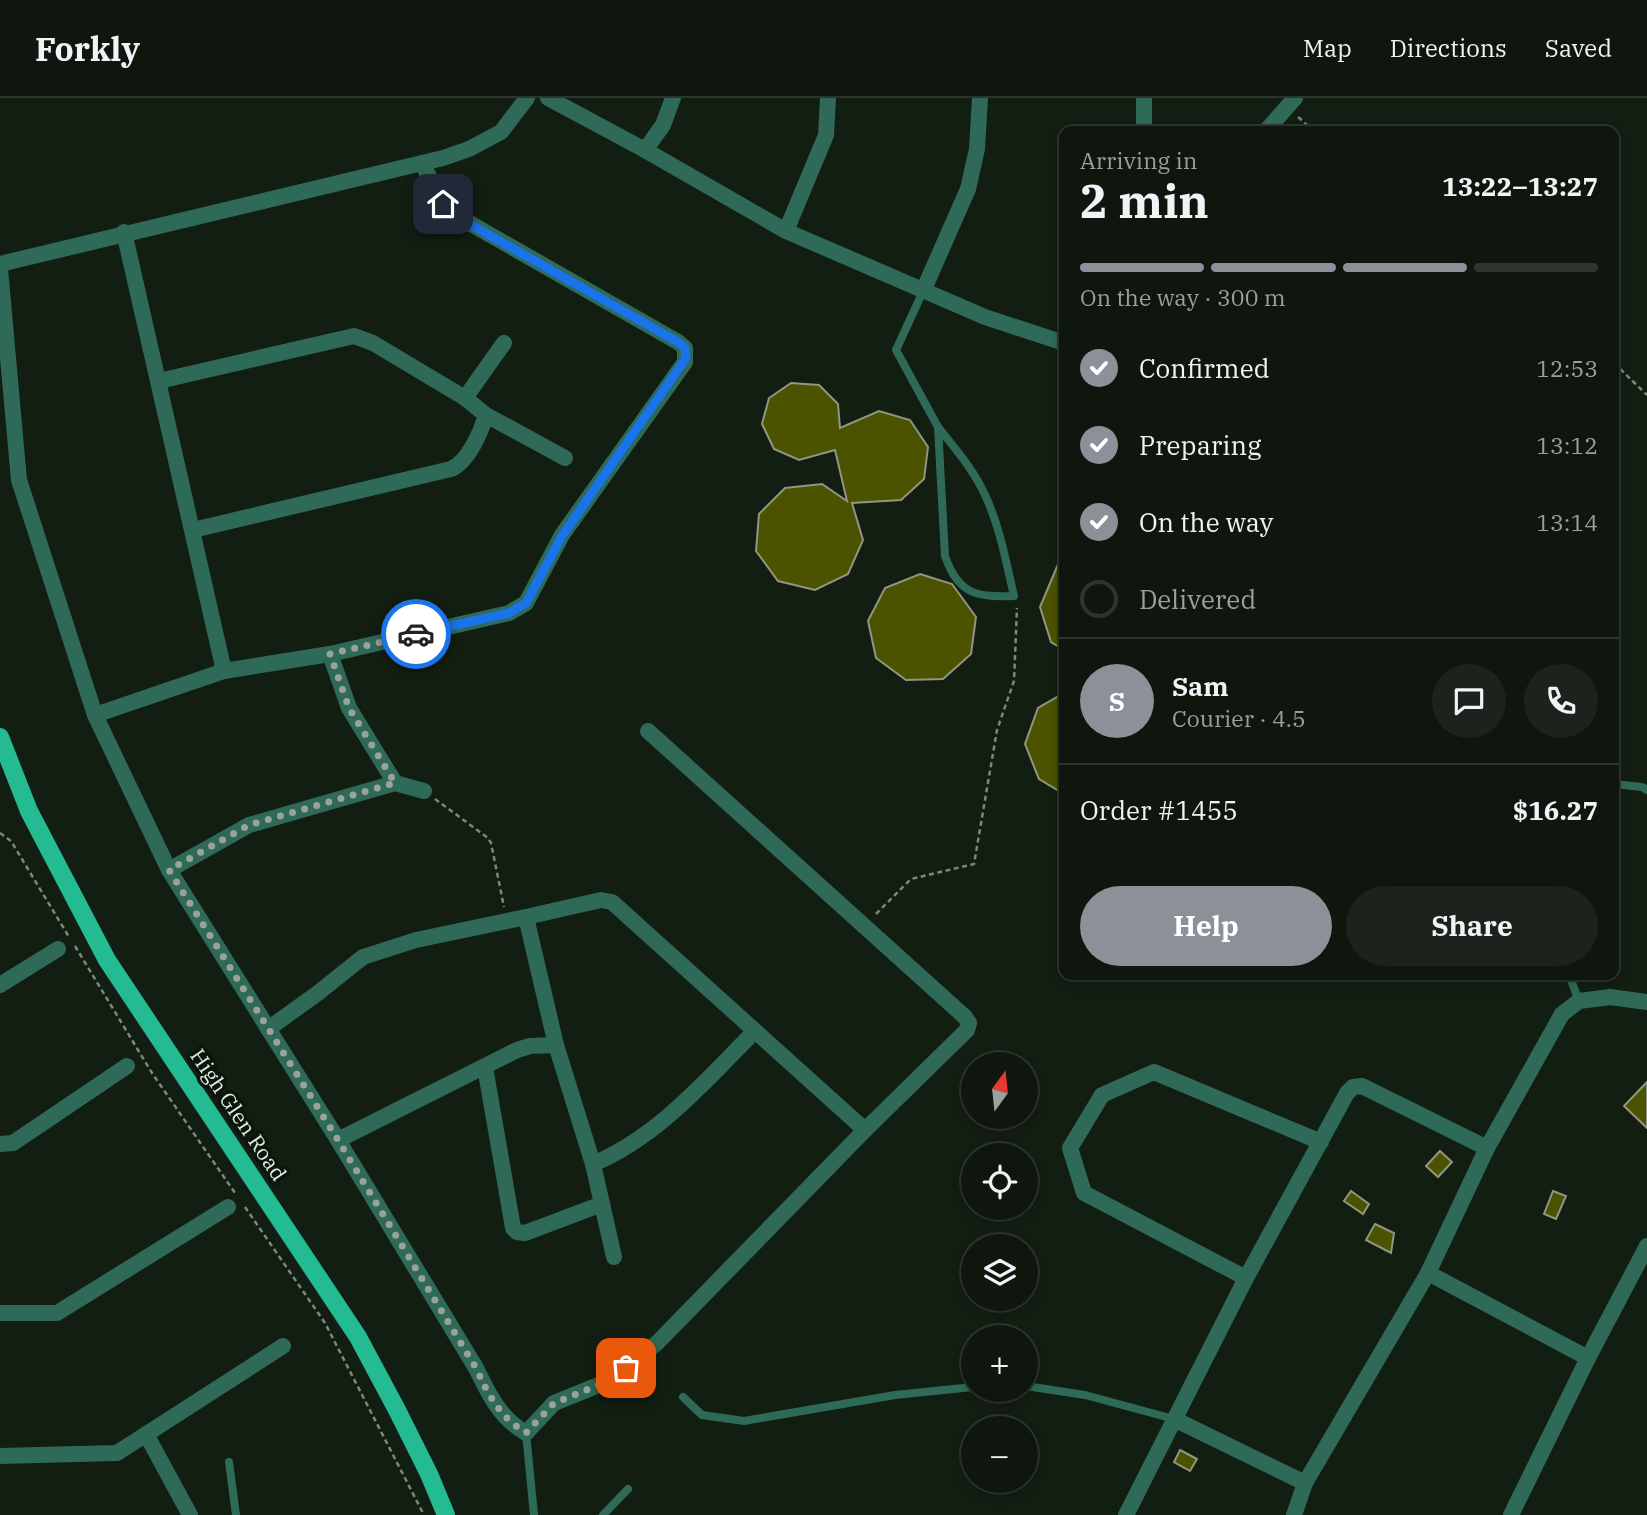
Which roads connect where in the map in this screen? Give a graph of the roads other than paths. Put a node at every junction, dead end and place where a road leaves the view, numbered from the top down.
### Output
1 (527, 98) edge
2 (548, 98) edge
3 (673, 98) edge
4 (828, 98) edge
5 (980, 98) edge
6 (1144, 98) edge
7 (1291, 103) edge
8 (1144, 126) edge
9 (1270, 126) edge
10 (645, 150) junction
11 (422, 163) junction
12 (786, 231) junction
13 (124, 232) junction
14 (0, 264) edge
15 (0, 269) edge
16 (924, 289) junction
17 (1059, 341) edge
18 (504, 343) dead end
19 (159, 382) junction
20 (465, 398) junction
21 (486, 415) junction
22 (938, 427) junction
23 (565, 458) dead end
24 (193, 530) junction
25 (330, 654) junction
26 (224, 671) junction
27 (95, 715) junction
28 (648, 731) dead end
29 (0, 737) edge
30 (395, 783) junction
31 (1619, 785) edge
32 (1647, 790) edge
33 (424, 791) road end
34 (169, 870) junction
35 (526, 917) junction
36 (58, 949) dead end
37 (1571, 980) edge
38 (0, 985) edge
39 (1579, 1001) junction
40 (1647, 1002) edge
41 (268, 1028) junction
42 (755, 1031) junction
43 (556, 1045) junction
44 (127, 1066) dead end
45 (485, 1067) junction
46 (865, 1130) junction
47 (338, 1140) junction
48 (1321, 1142) junction
49 (0, 1143) edge
50 (1487, 1148) junction
51 (593, 1164) junction
52 (602, 1204) junction
53 (228, 1207) dead end
54 (1647, 1246) edge
55 (614, 1257) dead end
56 (1427, 1273) junction
57 (1246, 1278) junction
58 (0, 1313) edge
59 (282, 1346) dead end
60 (1588, 1358) junction
61 (1038, 1387) edge
62 (961, 1388) edge
63 (683, 1396) dead end
64 (1174, 1419) junction
65 (526, 1433) junction
66 (146, 1434) junction
67 (0, 1457) edge
68 (229, 1462) dead end
69 (1304, 1483) junction
70 (628, 1489) dead end
71 (190, 1515) edge
72 (236, 1515) edge
73 (446, 1515) edge
74 (534, 1515) edge
75 (603, 1515) edge
76 (1126, 1515) edge
77 (1294, 1515) edge
78 (1511, 1515) edge

1 - 11 street
2 - 10 street
3 - 10 street
4 - 12 street
5 - 16 street
6 - 8 street
7 - 9 street
10 - 12 street
11 - 13 street
11 - 25 street
12 - 16 street
13 - 14 street
13 - 19 street
15 - 27 street
16 - 17 street
16 - 22 lane
18 - 20 street
19 - 20 street
19 - 24 street
20 - 21 street
21 - 23 street
21 - 24 street
22 - 22 lane
24 - 26 street
25 - 26 street
25 - 30 street
26 - 27 street
27 - 34 street
28 - 46 street
29 - 73 main road, High Glen Road
30 - 33 street
30 - 34 street
31 - 32 lane
34 - 41 street
35 - 41 street
35 - 42 street
35 - 43 street
36 - 38 street
37 - 39 lane
39 - 40 street
39 - 50 street
41 - 47 street
42 - 46 street
42 - 51 street
43 - 45 street
43 - 51 street
44 - 49 street
45 - 47 street
45 - 52 street
46 - 65 street
47 - 65 street
48 - 50 street
48 - 57 street
48 - 57 street
50 - 56 street
51 - 52 street
52 - 55 street
53 - 58 street
54 - 60 street
56 - 60 street
56 - 69 street
57 - 64 street
59 - 66 street
60 - 78 street
61 - 64 lane
62 - 63 lane
64 - 69 street
64 - 76 street
65 - 74 lane
66 - 67 street
66 - 71 street
68 - 72 lane
69 - 77 street
70 - 75 lane

